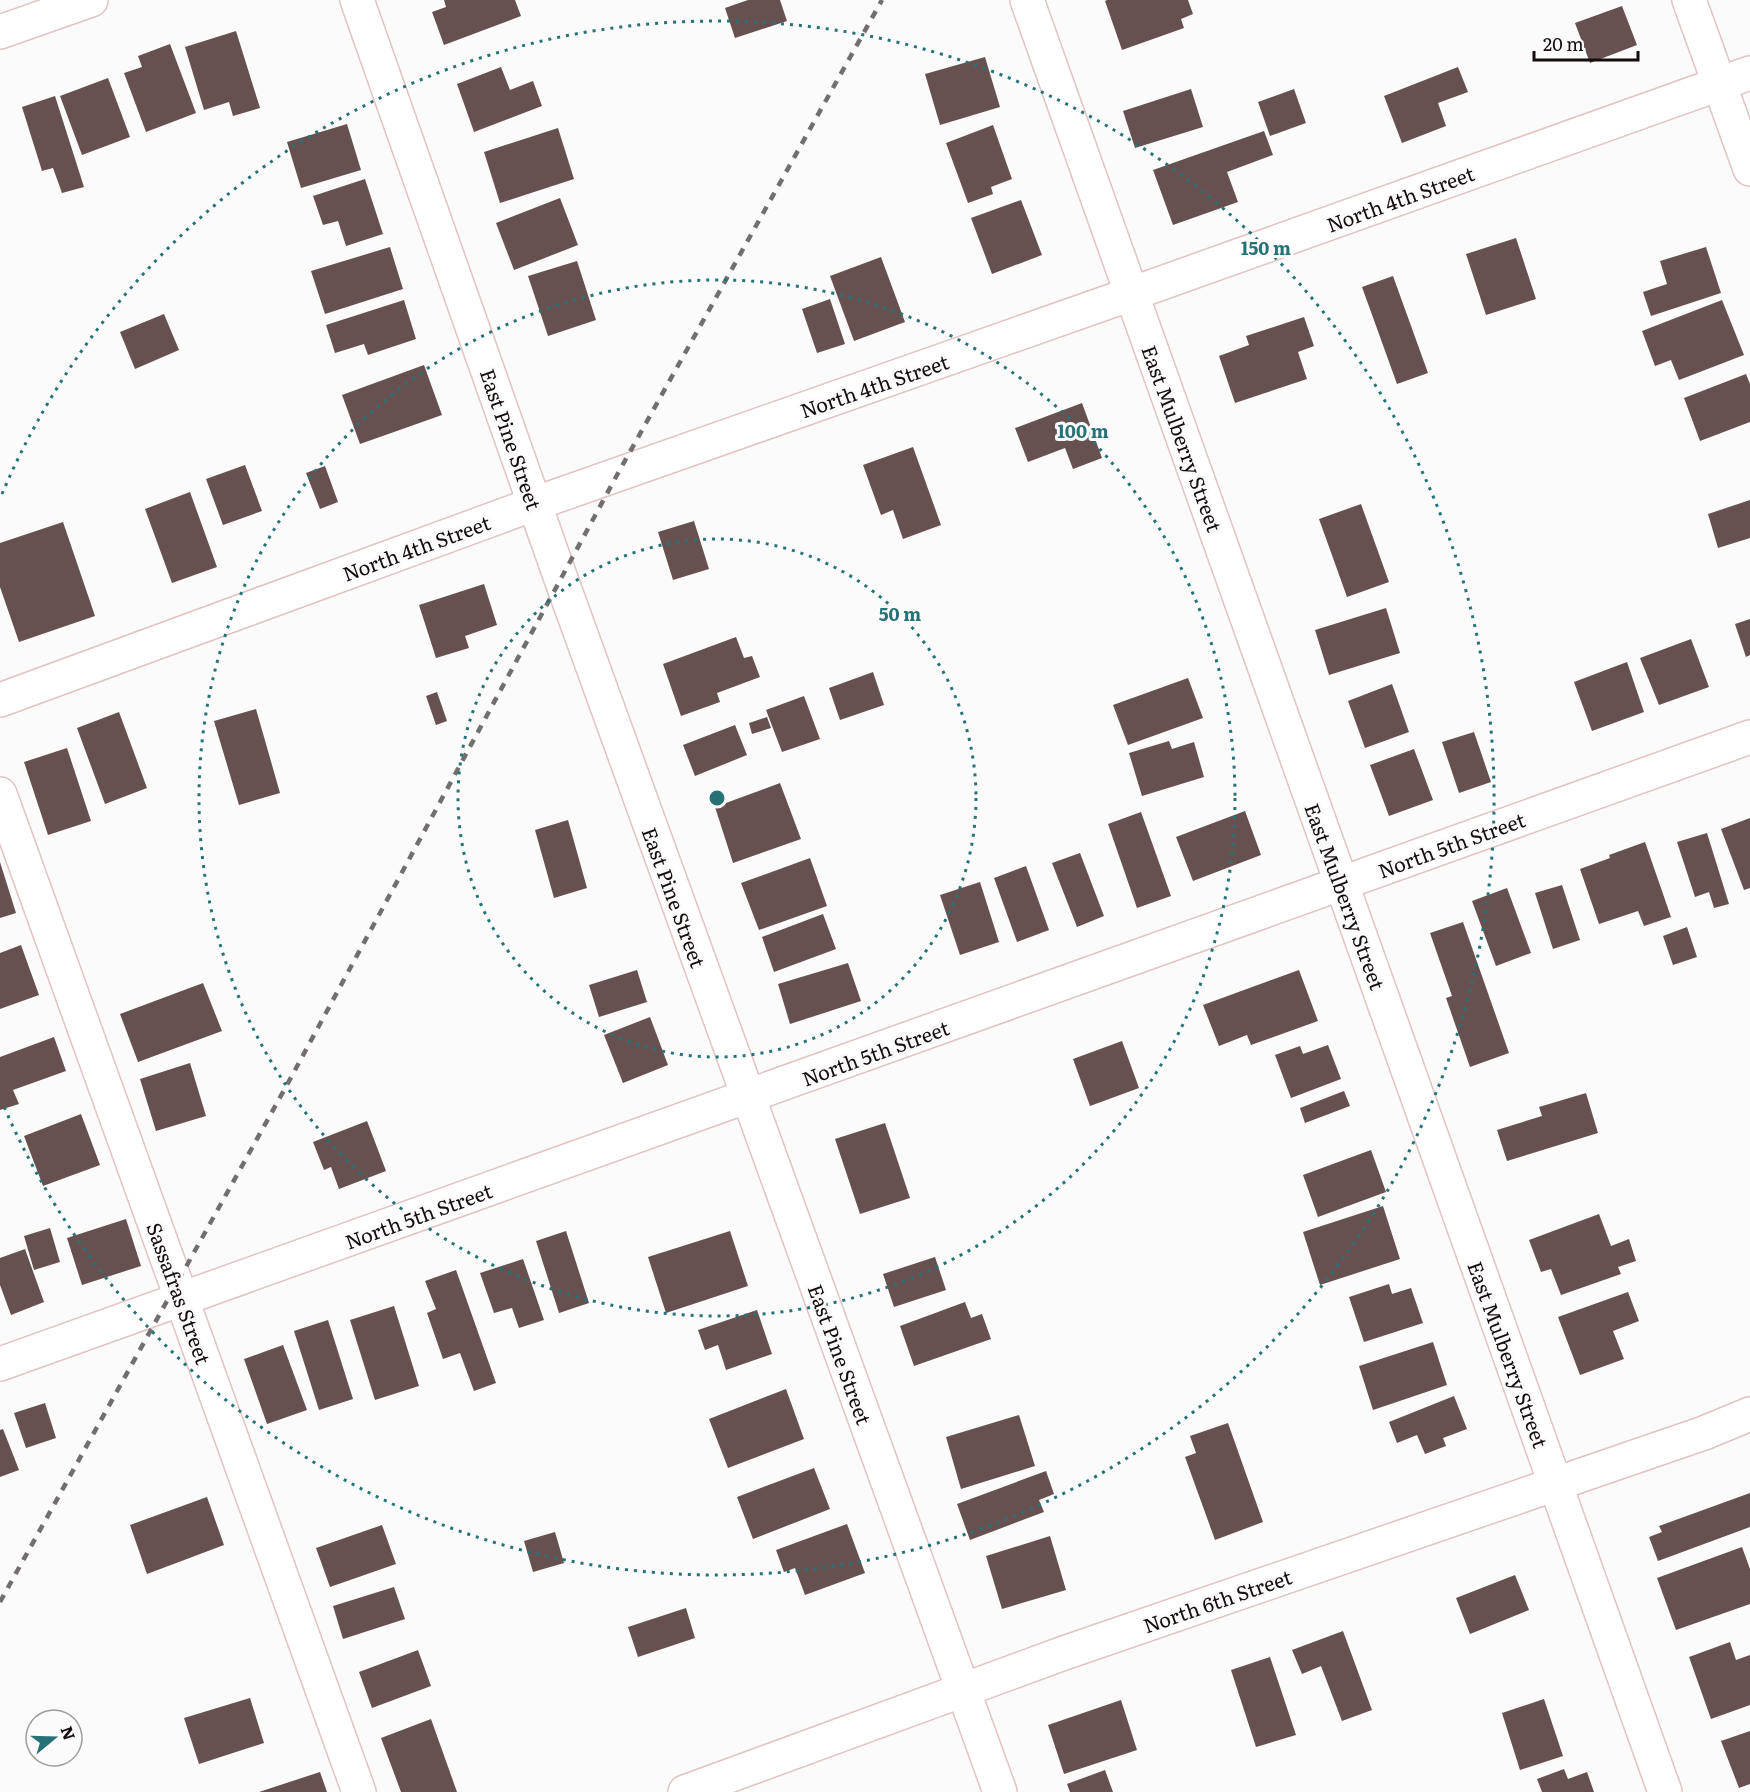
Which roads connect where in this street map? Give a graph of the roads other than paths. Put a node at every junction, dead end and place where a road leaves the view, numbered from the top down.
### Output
1 (91, 0) edge
2 (357, 0) edge
3 (1027, 0) edge
4 (1689, 0) edge
5 (0, 32) edge
6 (1750, 73) edge
7 (1720, 84) junction
8 (1750, 169) edge
9 (1131, 294) junction
10 (534, 504) junction
11 (0, 700) edge
12 (1750, 738) edge
13 (0, 794) edge
14 (1342, 884) junction
15 (747, 1098) junction
16 (182, 1298) junction
17 (0, 1364) edge
18 (1750, 1414) edge
19 (1555, 1484) junction
20 (963, 1690) junction
21 (359, 1792) edge
22 (685, 1792) edge
23 (1000, 1792) edge
24 (1665, 1792) edge

1 - 5 street
2 - 10 street, East Pine Street
3 - 9 street, East Mulberry Street
4 - 7 street
6 - 7 street, North 4th Street
7 - 8 street
7 - 9 street, North 4th Street
9 - 10 street, North 4th Street
9 - 14 street, East Mulberry Street
10 - 11 street, North 4th Street
10 - 15 street, East Pine Street
12 - 14 street, North 5th Street
13 - 16 street, Sassafras Street
14 - 15 street, North 5th Street
14 - 19 street, East Mulberry Street
15 - 16 street, North 5th Street
15 - 20 street, East Pine Street
16 - 17 street, North 5th Street
16 - 21 street, Sassafras Street
18 - 19 street, North 6th Street
19 - 20 street, North 6th Street
19 - 24 street, East Mulberry Street
20 - 22 street, North 6th Street
20 - 23 street, East Pine Street

